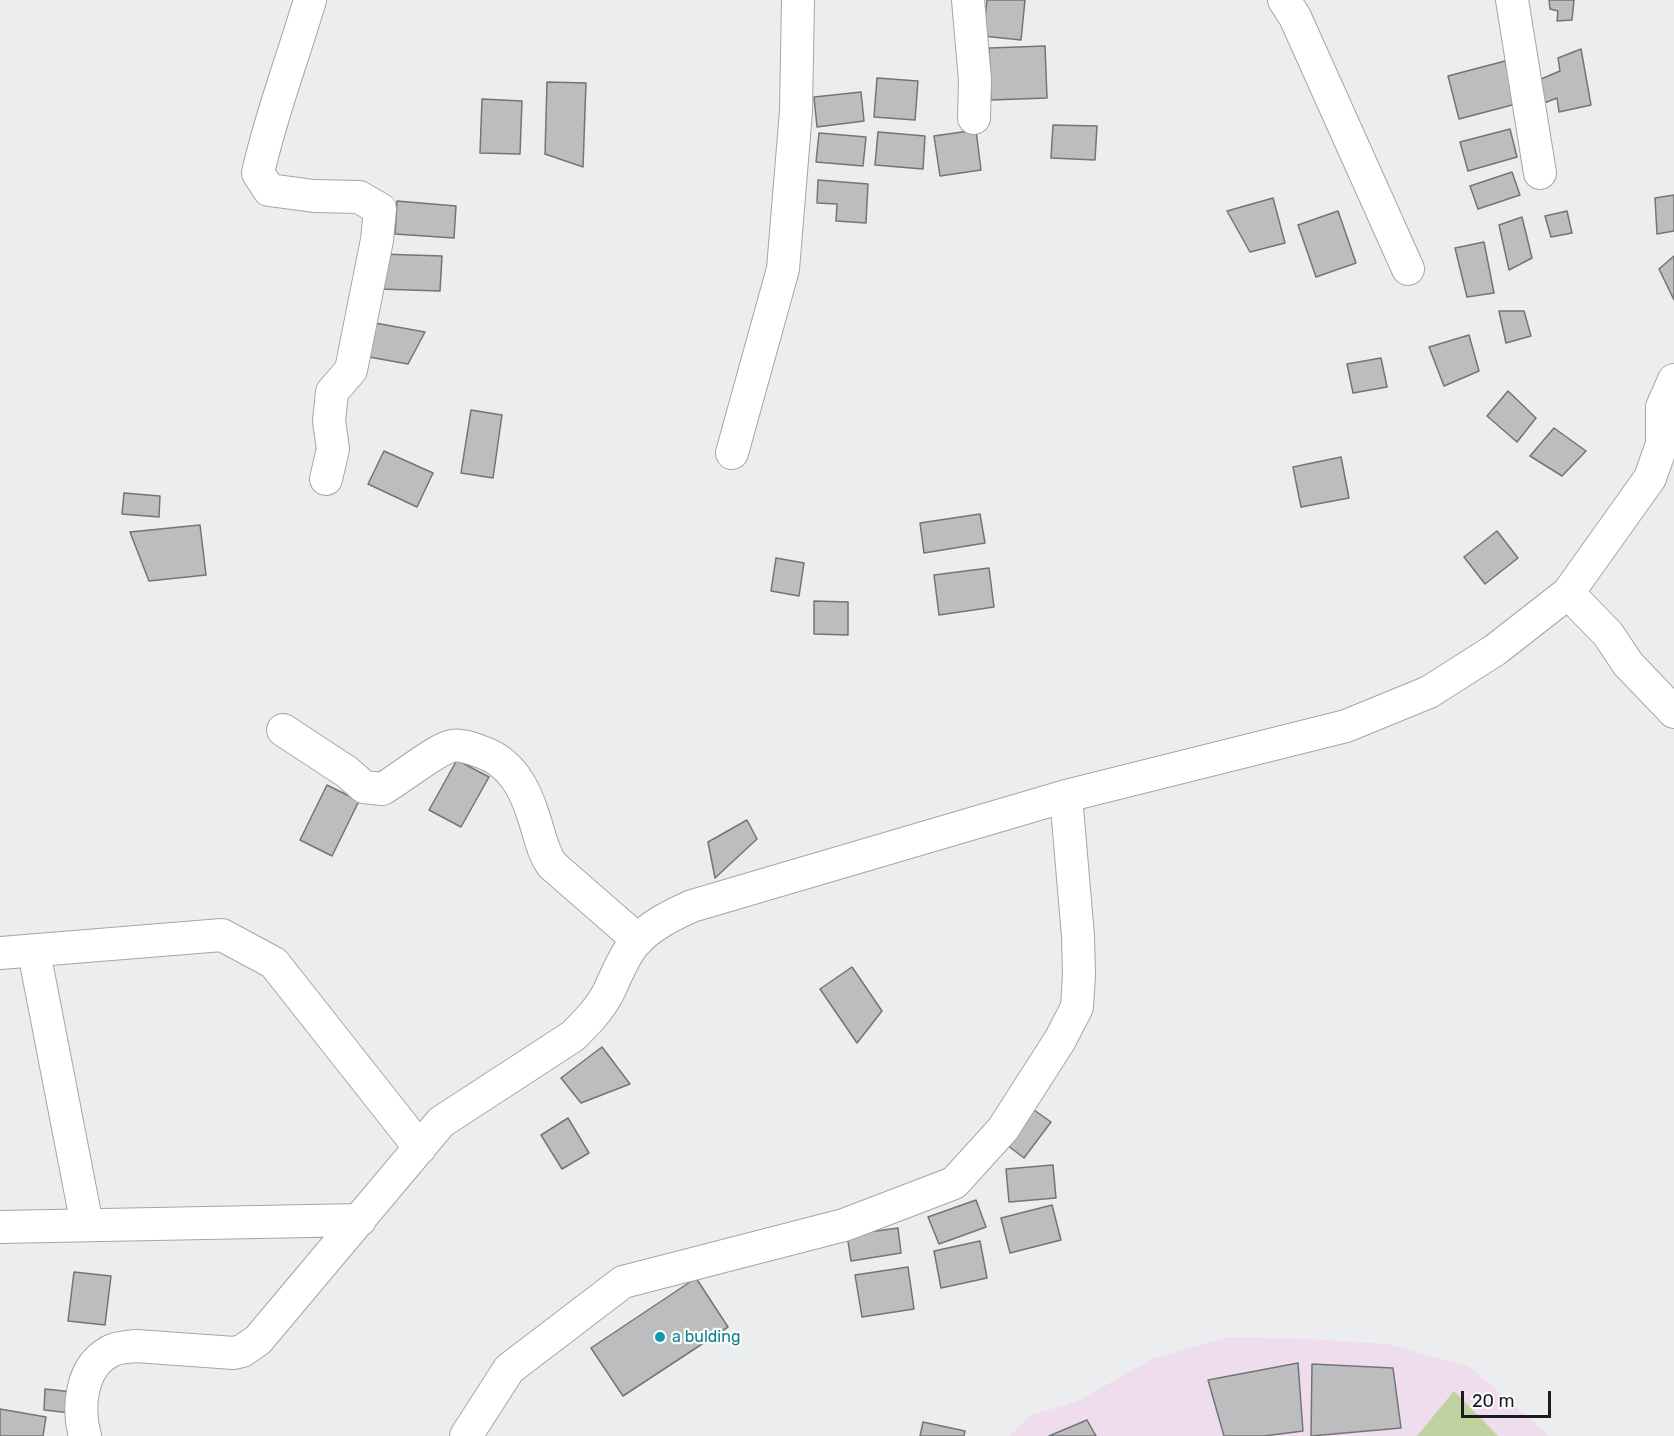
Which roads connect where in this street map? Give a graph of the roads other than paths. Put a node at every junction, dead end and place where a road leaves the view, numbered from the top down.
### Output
1 (310, 0) edge
2 (798, 0) edge
3 (968, 0) edge
4 (1284, 0) edge
5 (1512, 0) edge
6 (975, 118) dead end
7 (1540, 173) dead end
8 (1408, 269) dead end
9 (1674, 380) edge
10 (732, 453) dead end
11 (326, 480) dead end
12 (1568, 592) junction
13 (1674, 712) edge
14 (283, 730) dead end
15 (1066, 796) junction
16 (638, 940) junction
17 (34, 952) junction
18 (0, 953) edge
19 (420, 1148) junction
20 (360, 1220) junction
21 (87, 1225) junction
22 (0, 1227) edge
23 (85, 1436) edge
24 (466, 1436) edge

1 - 11 street
2 - 10 street
3 - 6 street
4 - 8 street
5 - 7 street
9 - 12 street
12 - 13 street
12 - 15 street
14 - 16 street
15 - 16 street
15 - 24 street
16 - 19 street
17 - 18 street
17 - 19 street
17 - 21 street
19 - 20 street
20 - 21 street
20 - 23 street
21 - 22 street

